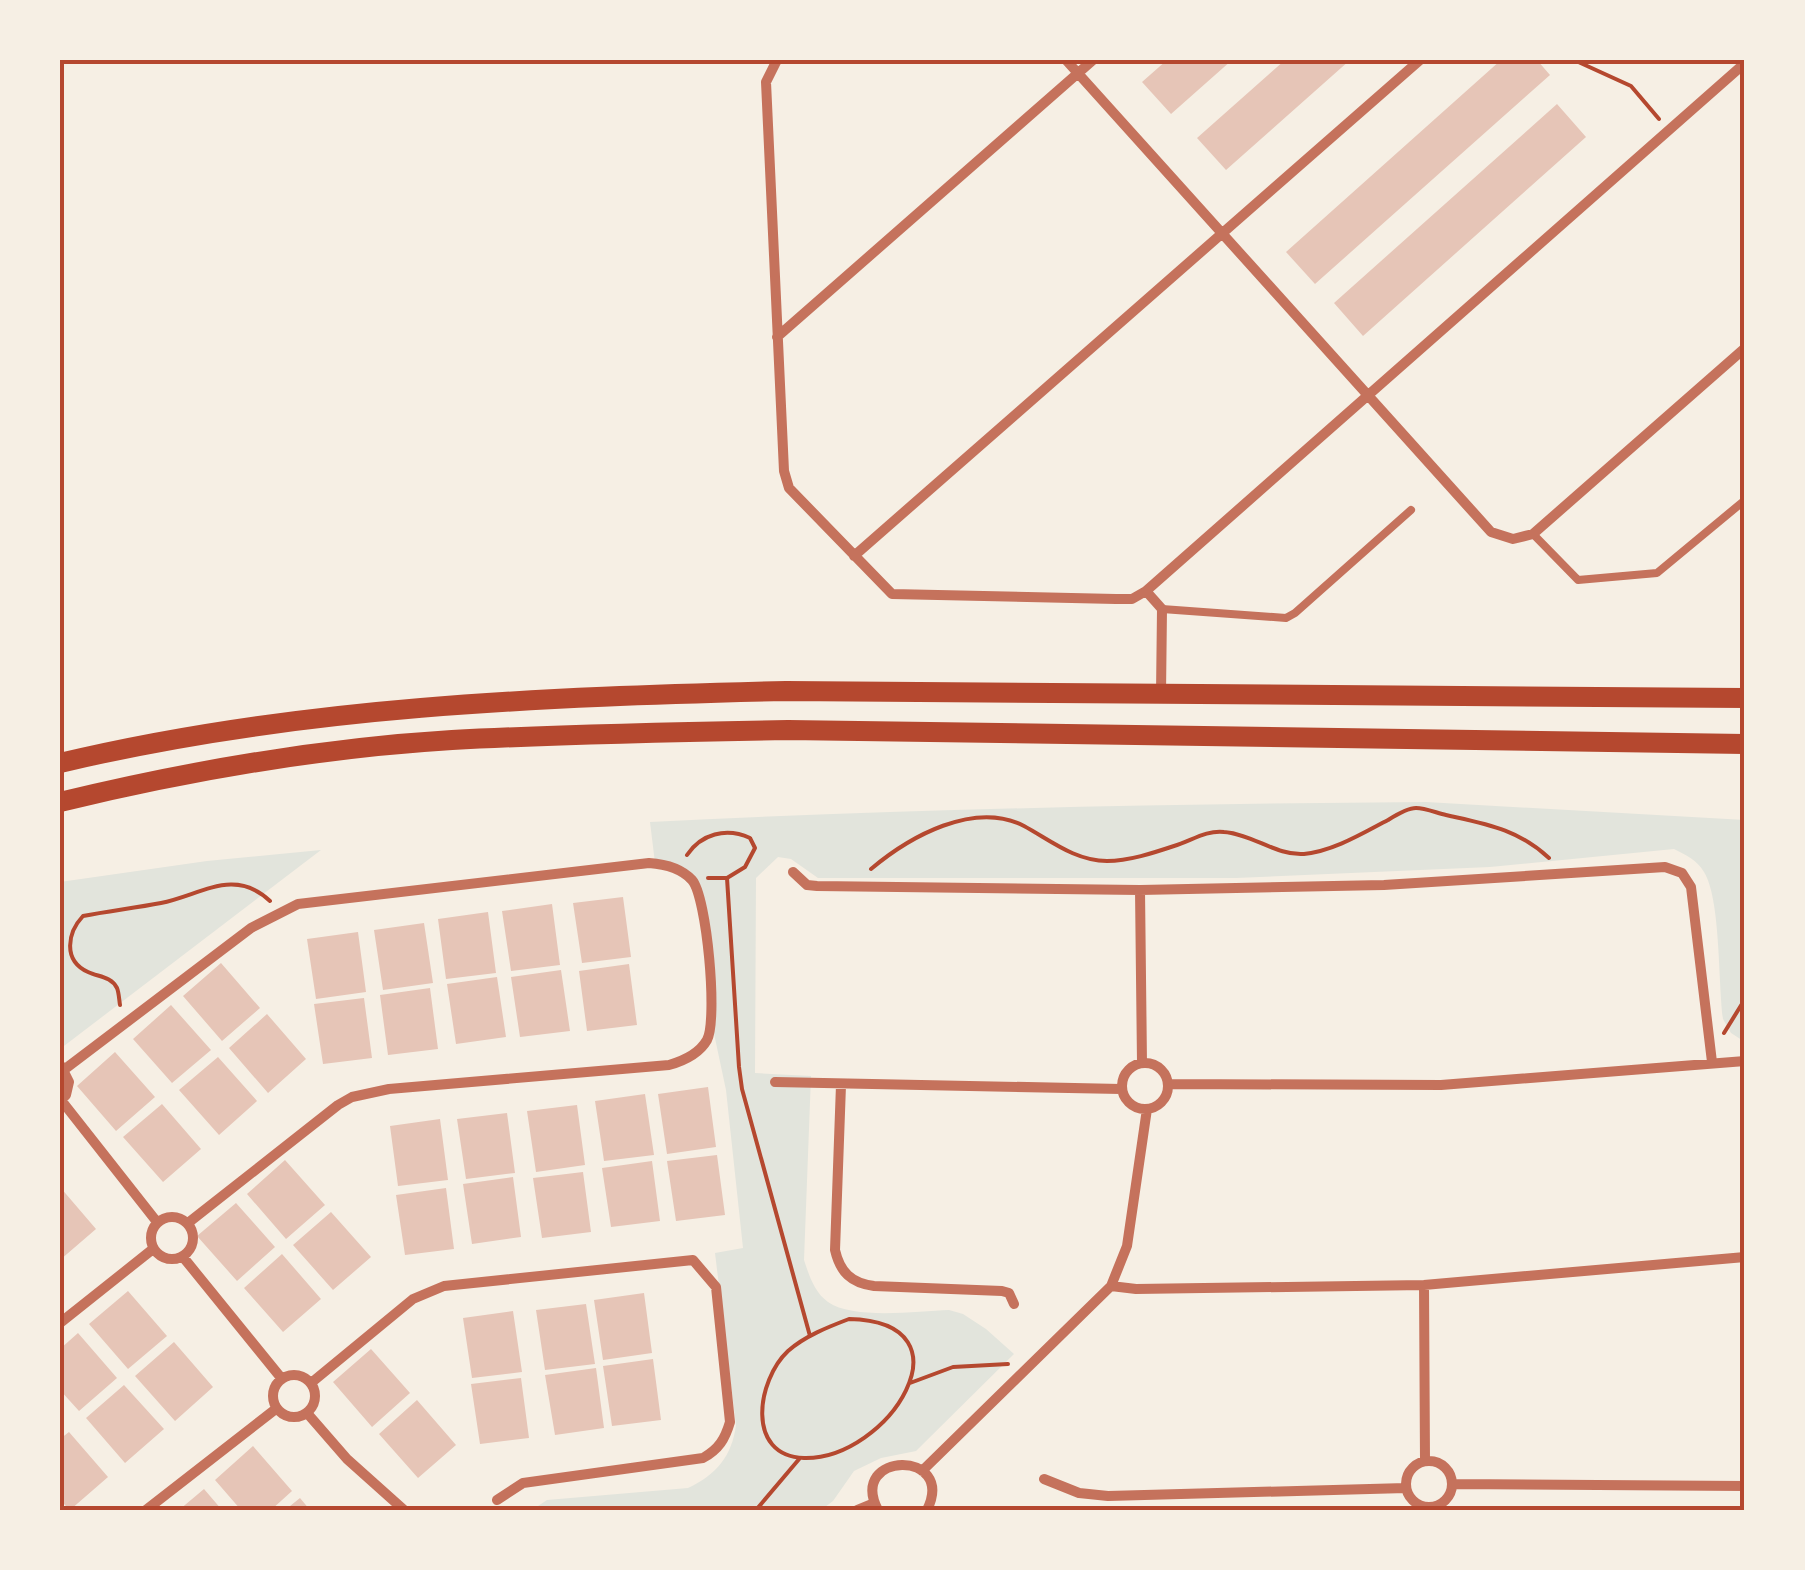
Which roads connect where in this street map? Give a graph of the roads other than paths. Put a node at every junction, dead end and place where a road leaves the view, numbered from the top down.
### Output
1 (777, 60) edge
2 (1066, 60) edge
3 (1093, 60) edge
4 (1420, 60) edge
5 (1745, 63) edge
6 (1078, 73) junction
7 (1222, 234) junction
8 (777, 337) junction
9 (1745, 348) edge
10 (1368, 395) junction
11 (1745, 500) edge
12 (1411, 510) dead end
13 (1533, 534) junction
14 (854, 556) junction
15 (1146, 592) junction
16 (1162, 609) junction
17 (1160, 694) junction
18 (1745, 698) edge
19 (1745, 744) edge
20 (60, 763) edge
21 (60, 802) edge
22 (793, 872) dead end
23 (1140, 890) junction
24 (1745, 1061) edge
25 (1712, 1062) junction
26 (1142, 1063) junction
27 (62, 1067) edge
28 (775, 1082) dead end
29 (841, 1084) junction
30 (1168, 1084) junction
31 (1121, 1089) junction
32 (61, 1100) edge
33 (1147, 1109) junction
34 (157, 1222) junction
35 (188, 1224) junction
36 (153, 1249) junction
37 (182, 1257) junction
38 (1745, 1258) edge
39 (1111, 1286) junction
40 (1424, 1286) junction
41 (1014, 1304) dead end
42 (60, 1323) edge
43 (282, 1378) junction
44 (312, 1383) junction
45 (277, 1408) junction
46 (306, 1413) junction
47 (1426, 1460) junction
48 (922, 1471) junction
49 (1044, 1480) dead end
50 (1452, 1484) junction
51 (1745, 1486) edge
52 (1406, 1488) junction
53 (497, 1500) dead end
54 (876, 1506) edge
55 (1433, 1508) edge
56 (146, 1510) edge
57 (404, 1510) edge
58 (857, 1510) edge
59 (926, 1510) edge

1 - 8 street
2 - 6 street
3 - 6 street
4 - 7 street
5 - 10 street
6 - 7 street
6 - 8 street
7 - 10 street
7 - 14 street
8 - 14 street
9 - 13 street
10 - 13 street
10 - 15 street
11 - 13 lane
12 - 16 lane
14 - 15 street
15 - 16 street
16 - 17 street
17 - 18 main road
17 - 20 main road
19 - 21 main road
22 - 23 street
23 - 25 street
23 - 26 street
24 - 25 street
25 - 30 street
26 - 30 street
26 - 31 street
27 - 32 street
27 - 35 street
28 - 29 street
29 - 31 street
29 - 41 street
30 - 33 street
31 - 33 street
32 - 34 street
33 - 39 street
34 - 35 street
34 - 36 street
35 - 37 street
36 - 37 street
36 - 42 street
37 - 43 street
38 - 40 street
39 - 40 street
39 - 48 street
40 - 47 street
43 - 44 street
43 - 45 street
44 - 46 street
44 - 53 street
45 - 46 street
45 - 56 street
46 - 57 street
47 - 50 street
47 - 52 street
48 - 54 street
48 - 59 street
49 - 52 street
50 - 51 street
50 - 55 street
52 - 55 street
54 - 58 street

